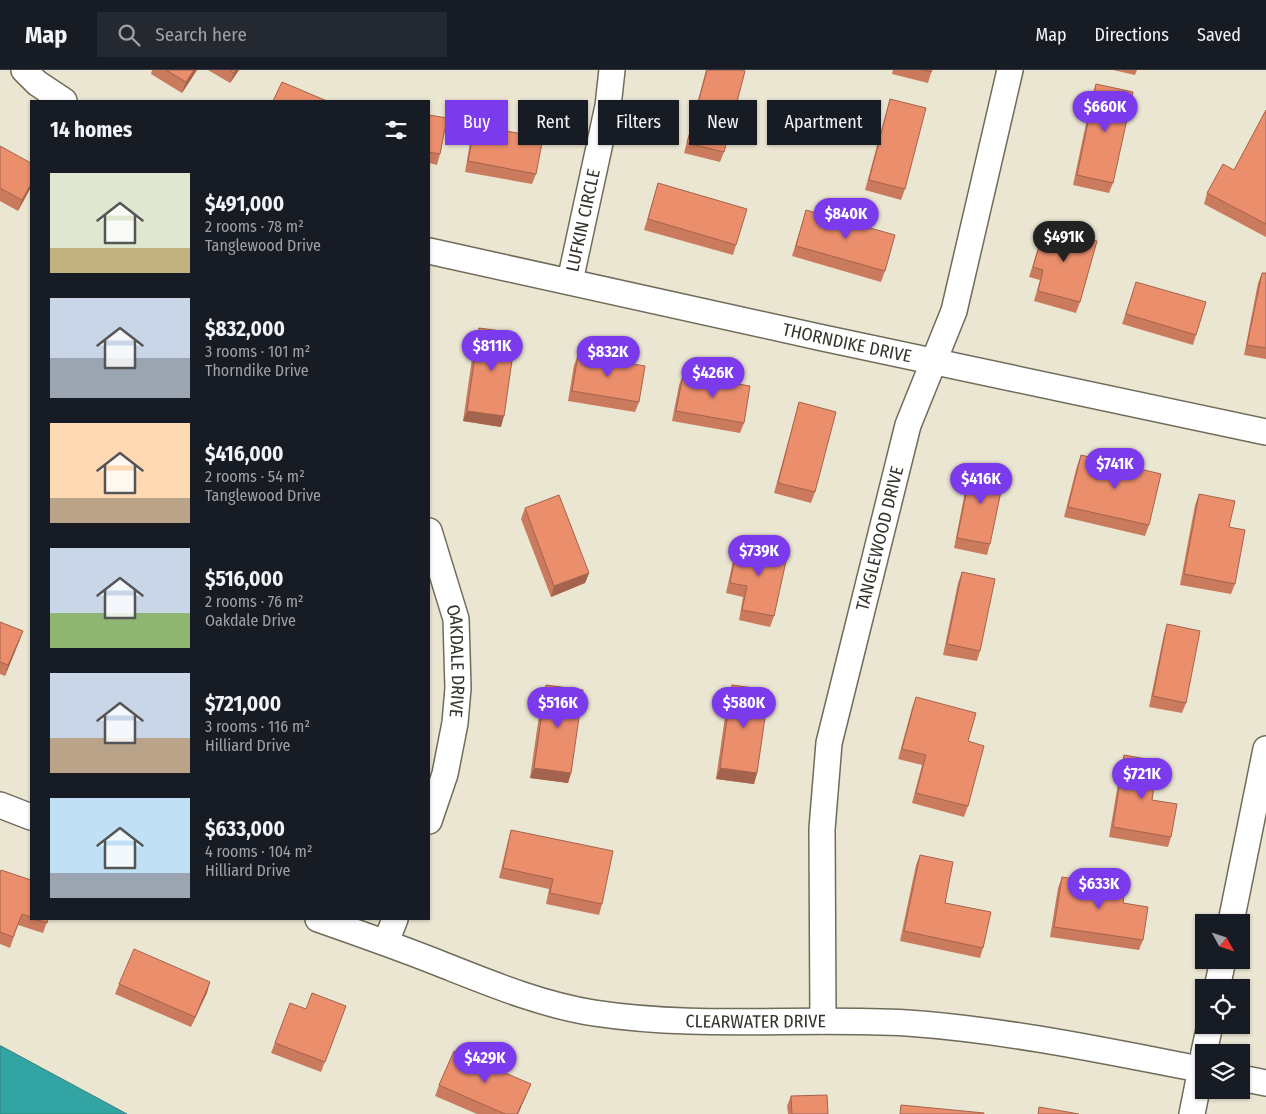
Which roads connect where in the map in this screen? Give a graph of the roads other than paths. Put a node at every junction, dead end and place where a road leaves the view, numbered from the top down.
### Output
1 (24, 70) edge
2 (612, 70) edge
3 (1010, 70) edge
4 (62, 100) edge
5 (430, 251) edge
6 (570, 281) junction
7 (933, 362) junction
8 (1266, 432) edge
9 (430, 534) edge
10 (1266, 749) edge
11 (0, 805) edge
12 (30, 817) edge
13 (430, 818) edge
14 (1233, 914) edge
15 (321, 920) edge
16 (395, 920) edge
17 (386, 942) junction
18 (823, 1021) junction
19 (1195, 1061) edge
20 (1250, 1080) edge
21 (1266, 1083) edge
22 (1195, 1099) edge
23 (1192, 1114) edge

1 - 4 street
2 - 6 street, LUFKIN CIRCLE
3 - 7 street, TANGLEWOOD DRIVE
5 - 6 street, THORNDIKE DRIVE
6 - 7 street, THORNDIKE DRIVE
7 - 8 street, THORNDIKE DRIVE
7 - 18 street, TANGLEWOOD DRIVE
9 - 13 street, OAKDALE DRIVE
10 - 14 street
11 - 12 street
15 - 17 street, CLEARWATER DRIVE
16 - 17 street
17 - 18 street, CLEARWATER DRIVE
18 - 19 street, CLEARWATER DRIVE
20 - 21 street
22 - 23 street

